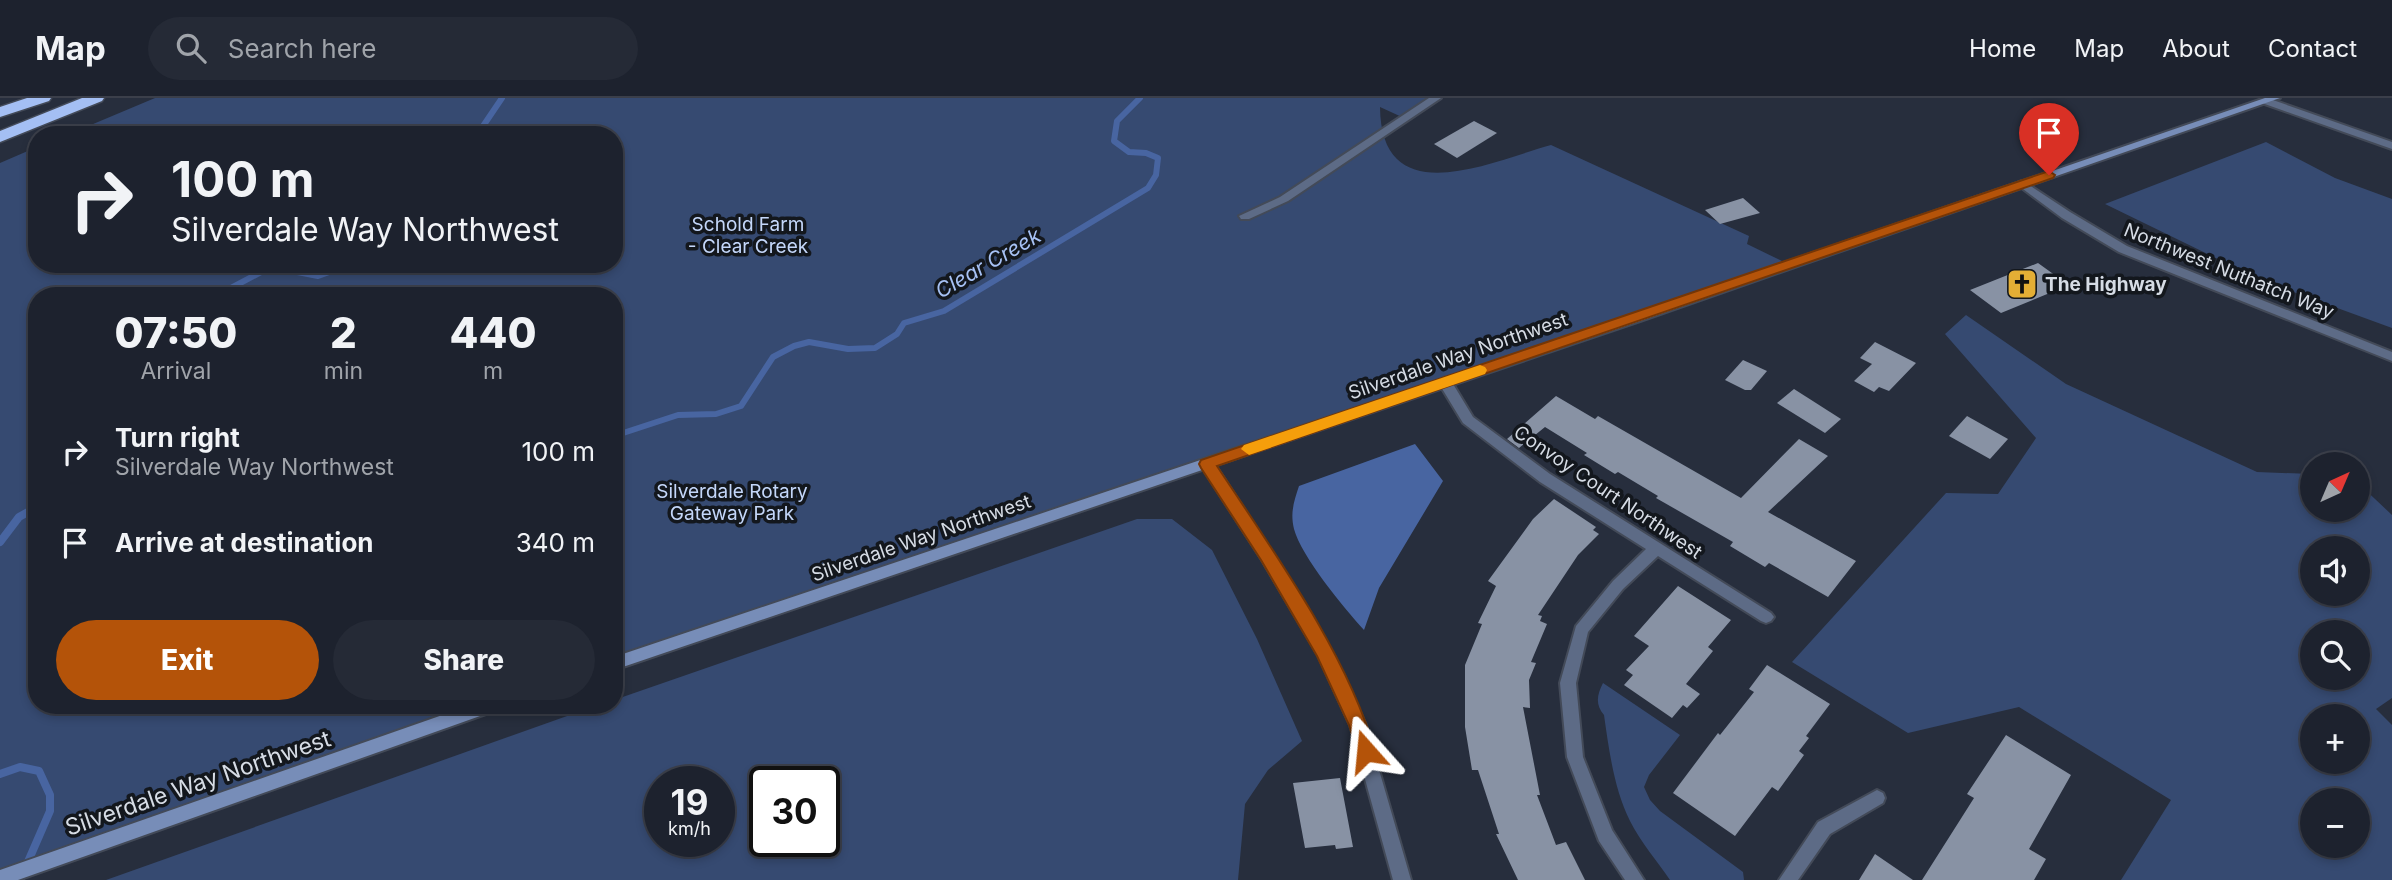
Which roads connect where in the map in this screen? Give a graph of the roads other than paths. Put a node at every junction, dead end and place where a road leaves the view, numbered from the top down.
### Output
1 (43, 98) edge
2 (96, 98) edge
3 (1436, 98) edge
4 (2270, 100) edge
5 (0, 112) edge
6 (0, 137) edge
7 (2392, 146) edge
8 (2023, 184) junction
9 (1245, 216) dead end
10 (2392, 357) edge
11 (1445, 382) junction
12 (1207, 464) junction
13 (1656, 550) junction
14 (1766, 617) dead end
15 (623, 661) edge
16 (466, 714) edge
17 (1877, 797) dead end
18 (0, 878) edge
19 (1402, 880) edge
20 (1635, 880) edge
21 (1788, 880) edge

1 - 5 highway
2 - 6 highway
3 - 9 street
4 - 7 street
4 - 8 main road, Silverdale Way Northwest
8 - 10 street, Northwest Nuthatch Way
8 - 11 main road, Silverdale Way Northwest
11 - 12 main road, Silverdale Way Northwest
11 - 13 street, Convoy Court Northwest
12 - 15 main road, Silverdale Way Northwest
12 - 19 street
13 - 14 street, Convoy Court Northwest
13 - 20 street
16 - 18 main road, Silverdale Way Northwest
17 - 21 street

